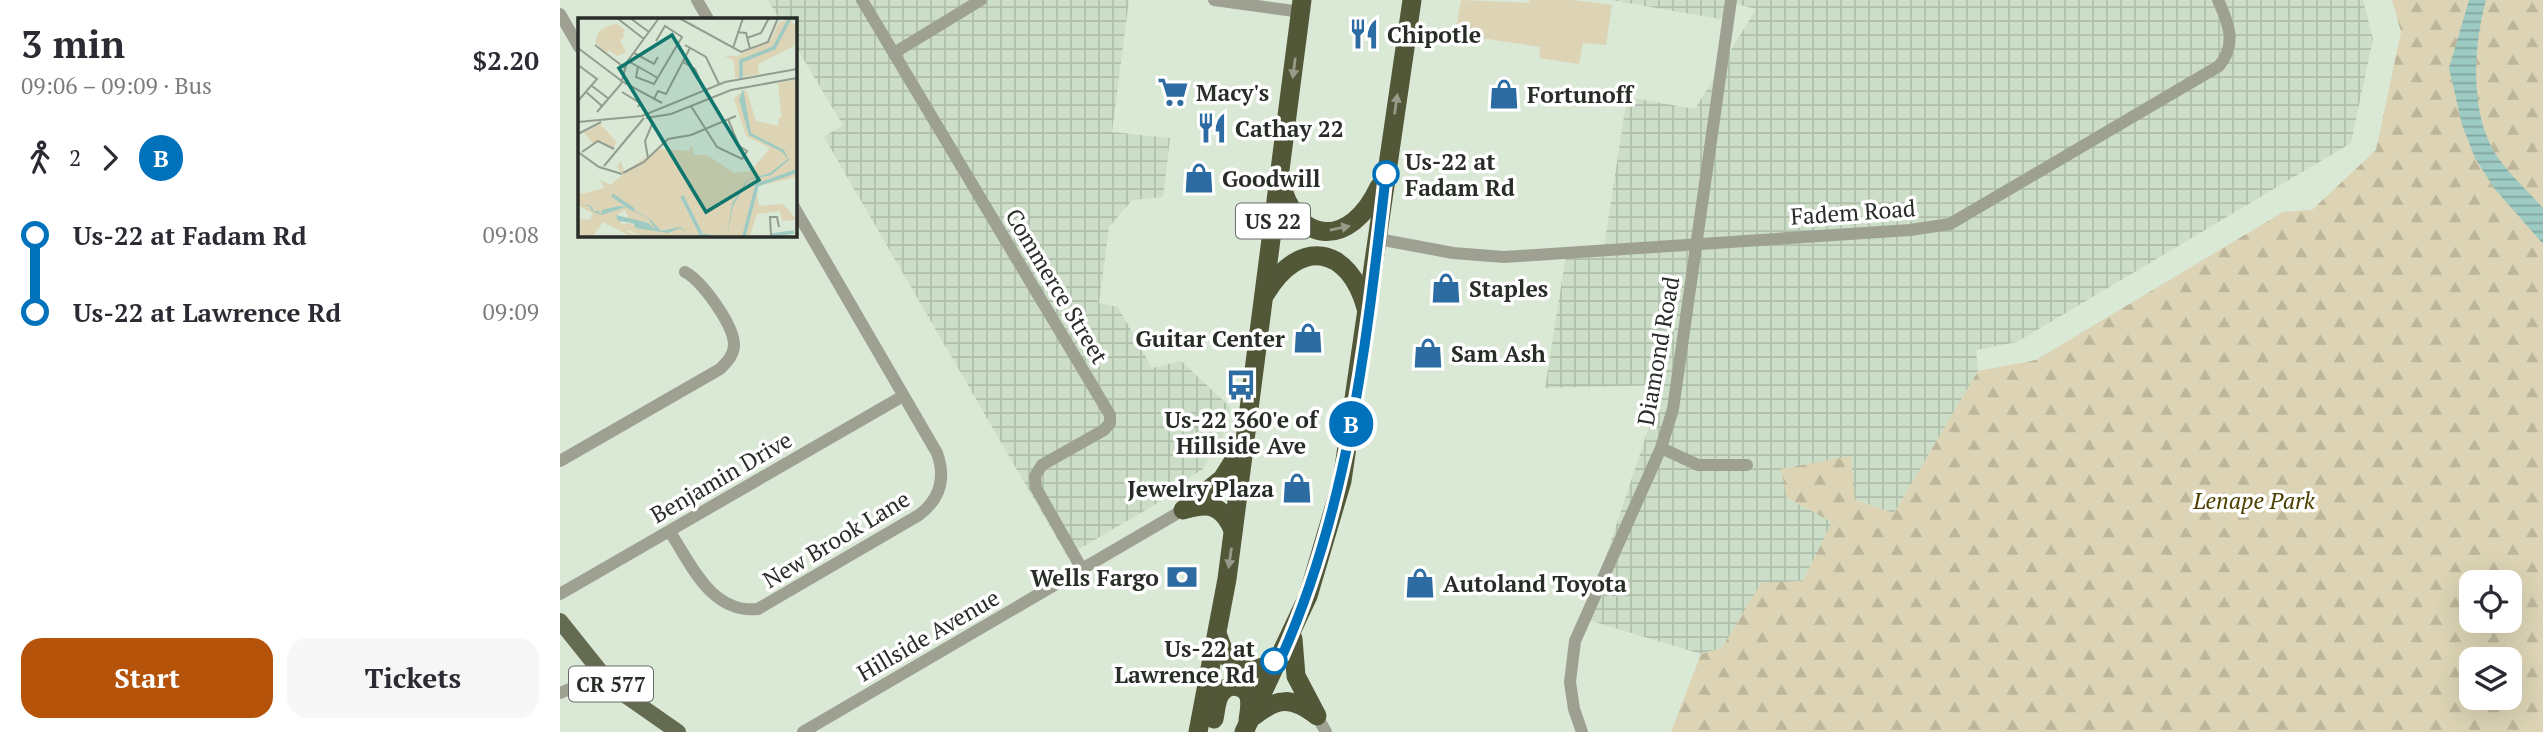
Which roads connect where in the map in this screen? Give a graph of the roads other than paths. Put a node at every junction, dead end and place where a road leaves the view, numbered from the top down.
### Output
1 (697, 0) edge
2 (862, 0) edge
3 (981, 0) edge
4 (1214, 0) edge
5 (1412, 0) edge
6 (1731, 0) edge
7 (2218, 0) edge
8 (1302, 6) edge
9 (560, 14) edge
10 (707, 18) edge
11 (578, 45) edge
12 (894, 53) junction
13 (1387, 171) junction
14 (1279, 176) junction
15 (796, 210) edge
16 (1378, 239) junction
17 (1696, 245) junction
18 (685, 272) dead end
19 (1264, 296) junction
20 (1367, 312) junction
21 (902, 396) junction
22 (1245, 442) junction
23 (1661, 448) junction
24 (560, 461) edge
25 (1747, 464) dead end
26 (1183, 510) junction
27 (1233, 530) junction
28 (670, 532) junction
29 (1082, 569) junction
30 (560, 594) edge
31 (560, 621) edge
32 (1293, 630) junction
33 (1218, 635) junction
34 (1282, 656) junction
35 (602, 676) junction
36 (560, 693) edge
37 (1322, 724) edge
38 (1247, 726) edge
39 (678, 732) edge
40 (803, 732) edge
41 (1198, 732) edge
42 (1209, 732) edge
43 (1582, 732) edge

1 - 10 street
2 - 12 street, Commerce Street
3 - 12 street
4 - 8 street
13 -> 5 highway
6 - 17 street, Diamond Road
7 - 17 street, Fadem Road
8 -> 14 highway, US 22
9 - 11 street
12 - 29 street, Commerce Street
14 -> 13 highway
13 - 16 highway
14 - 19 highway, US 22
15 - 21 street, New Brook Lane
16 - 17 street, Fadem Road
16 - 20 highway
17 - 23 street, Diamond Road
18 - 24 street
19 - 20 highway
19 - 22 highway, US 22
20 - 32 highway
21 - 28 street, Benjamin Drive
21 - 28 street, New Brook Lane
22 - 26 highway
22 - 27 highway, US 22
23 - 25 street
23 - 43 street, Diamond Road
26 - 27 highway
26 - 29 street, Hillside Avenue
27 -> 33 highway, US 22
28 - 30 street, Benjamin Drive
29 - 40 street, Hillside Avenue
31 - 35 main road, CR 577
32 - 34 highway
32 - 37 highway
33 - 34 highway
33 - 41 highway, US 22
34 - 38 highway
35 - 36 street
35 - 39 main road, CR 577
37 - 38 highway
38 - 42 highway

